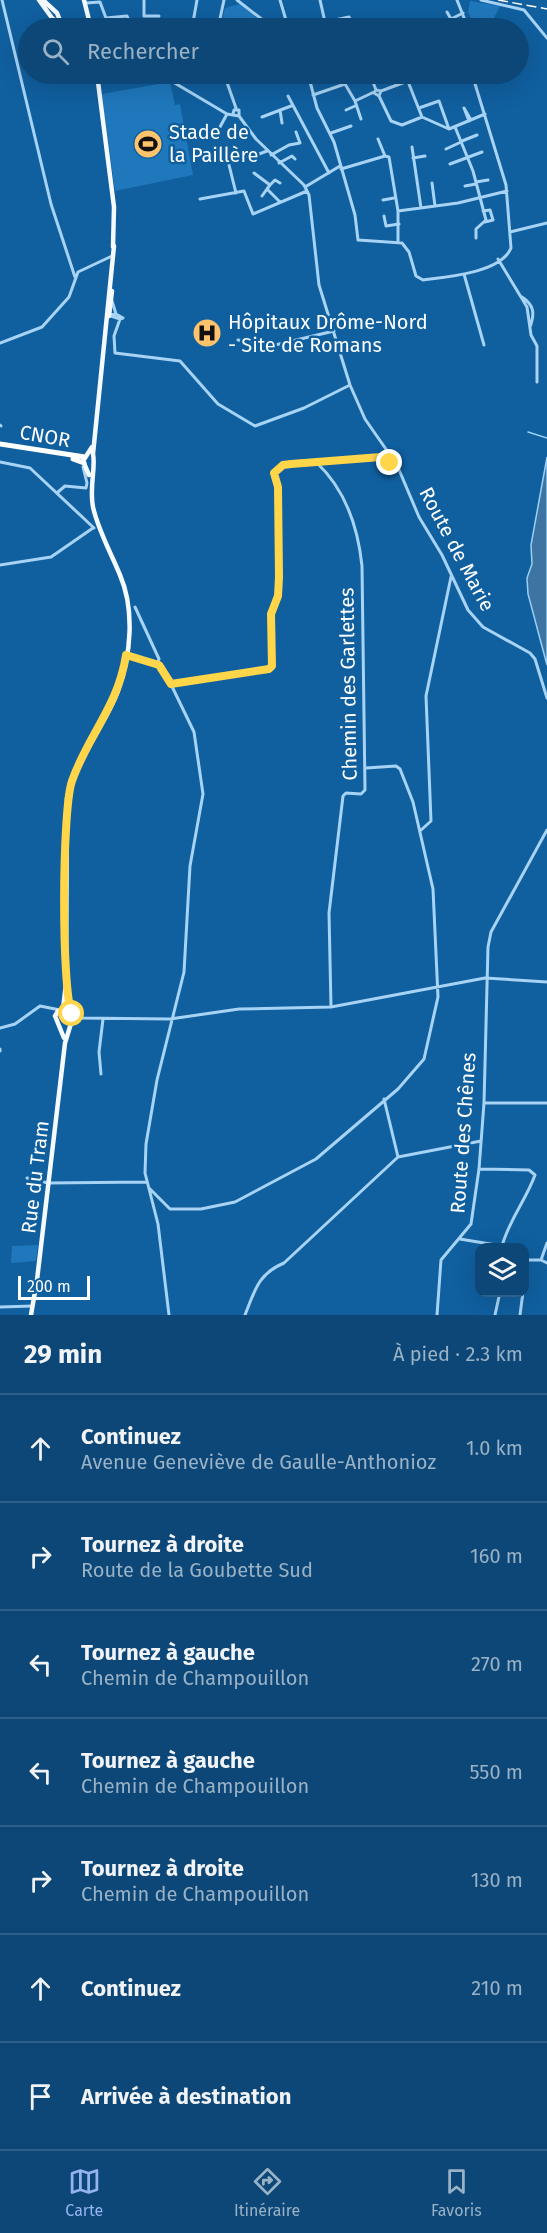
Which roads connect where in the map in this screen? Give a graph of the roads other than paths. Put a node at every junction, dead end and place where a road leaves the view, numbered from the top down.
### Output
1 (2, 0) edge
2 (144, 0) edge
3 (197, 0) edge
4 (225, 0) edge
5 (237, 0) edge
6 (280, 0) edge
7 (320, 0) edge
8 (457, 0) edge
9 (481, 0) edge
10 (43, 2) edge
11 (85, 2) edge
12 (447, 12) dead end
13 (463, 13) junction
14 (159, 16) dead end
15 (57, 18) edge
16 (89, 18) edge
17 (107, 18) edge
18 (107, 18) edge
19 (128, 18) edge
20 (194, 18) edge
21 (220, 18) edge
22 (260, 18) edge
23 (285, 18) edge
24 (324, 18) edge
25 (450, 18) edge
26 (453, 18) edge
27 (465, 18) edge
28 (547, 38) edge
29 (18, 67) edge
30 (22, 84) edge
31 (98, 84) edge
32 (175, 84) edge
33 (228, 84) edge
34 (310, 84) edge
35 (373, 84) edge
36 (402, 84) edge
37 (409, 84) edge
38 (474, 84) edge
39 (375, 91) junction
40 (380, 94) junction
41 (313, 95) junction
42 (288, 96) dead end
43 (355, 101) junction
44 (291, 106) junction
45 (356, 106) junction
46 (419, 108) junction
47 (237, 109) junction
48 (280, 110) junction
49 (346, 110) dead end
50 (227, 114) junction
51 (233, 114) junction
52 (485, 114) junction
53 (239, 116) junction
54 (262, 117) dead end
55 (422, 117) junction
56 (361, 119) dead end
57 (282, 123) dead end
58 (351, 126) dead end
59 (455, 127) junction
60 (220, 128) dead end
61 (449, 129) junction
62 (296, 132) dead end
63 (307, 132) junction
64 (331, 133) junction
65 (477, 135) dead end
66 (298, 136) junction
67 (378, 139) dead end
68 (461, 141) junction
69 (412, 147) dead end
70 (446, 149) dead end
71 (267, 151) junction
72 (482, 152) dead end
73 (245, 153) dead end
74 (271, 155) junction
75 (425, 156) dead end
76 (387, 157) junction
77 (413, 158) junction
78 (468, 158) junction
79 (295, 159) dead end
80 (279, 163) junction
81 (450, 164) dead end
82 (229, 165) dead end
83 (340, 168) junction
84 (254, 172) dead end
85 (329, 173) junction
86 (488, 180) dead end
87 (280, 183) dead end
88 (432, 183) dead end
89 (476, 183) junction
90 (270, 185) junction
91 (465, 186) dead end
92 (267, 189) junction
93 (306, 189) junction
94 (507, 191) junction
95 (236, 193) junction
96 (262, 196) dead end
97 (394, 198) junction
98 (480, 198) junction
99 (200, 199) dead end
100 (383, 200) dead end
101 (280, 202) junction
102 (435, 206) junction
103 (421, 208) junction
104 (398, 211) junction
105 (483, 212) junction
106 (384, 216) dead end
107 (485, 222) junction
108 (547, 223) edge
109 (399, 224) junction
110 (510, 232) junction
111 (476, 238) dead end
112 (398, 241) junction
113 (114, 246) junction
114 (112, 256) junction
115 (498, 260) junction
116 (464, 274) junction
117 (75, 277) junction
118 (112, 289) junction
119 (520, 296) junction
120 (118, 317) junction
121 (108, 318) junction
122 (530, 328) junction
123 (334, 331) junction
124 (238, 340) dead end
125 (0, 343) edge
126 (484, 345) dead end
127 (537, 382) dead end
128 (350, 385) junction
129 (0, 446) edge
130 (0, 462) edge
131 (87, 462) junction
132 (316, 462) junction
133 (397, 465) junction
134 (58, 492) junction
135 (96, 526) junction
136 (0, 565) edge
137 (452, 575) junction
138 (135, 607) dead end
139 (126, 655) junction
140 (157, 664) junction
141 (171, 684) junction
142 (547, 698) edge
143 (366, 768) junction
144 (547, 830) edge
145 (420, 831) junction
146 (485, 978) junction
147 (547, 982) edge
148 (66, 983) junction
149 (438, 985) junction
150 (331, 1006) junction
151 (59, 1011) junction
152 (71, 1018) junction
153 (103, 1019) junction
154 (171, 1019) junction
155 (60, 1026) junction
156 (0, 1028) edge
157 (64, 1047) junction
158 (101, 1074) dead end
159 (384, 1099) junction
160 (484, 1102) junction
161 (547, 1103) edge
162 (481, 1141) junction
163 (398, 1157) junction
164 (479, 1169) junction
165 (27, 1178) dead end
166 (147, 1182) junction
167 (49, 1183) junction
168 (148, 1188) junction
169 (460, 1239) junction
170 (547, 1243) edge
171 (529, 1260) edge
172 (541, 1260) junction
173 (547, 1263) edge
174 (499, 1297) edge
175 (522, 1297) edge
176 (33, 1306) junction
177 (0, 1307) edge
178 (31, 1315) edge
179 (169, 1315) edge
180 (245, 1315) edge
181 (437, 1315) edge
182 (495, 1315) edge
183 (520, 1315) edge

1 - 29 street
2 - 14 street
3 - 20 street
4 - 21 street
5 - 22 street
6 - 23 street
7 - 24 street
8 - 13 street
9 - 28 street
10 - 15 main road
11 - 16 main road
11 - 17 street
12 - 25 street
13 - 26 street
13 - 27 street
18 - 19 street
30 - 117 street
31 - 113 main road
32 - 50 street
33 - 47 street
34 - 41 street
35 - 39 street
36 - 40 street
37 - 46 street
38 - 52 street
39 - 40 street
39 - 43 street
40 - 55 street
41 - 43 street
41 - 64 street
42 - 44 street
43 - 45 street
44 - 48 street
44 - 63 street
45 - 49 street
45 - 56 street
46 - 55 street
46 - 61 street
47 - 51 street
47 - 53 street
48 - 54 street
48 - 57 street
50 - 51 street
50 - 60 street
51 - 53 street
52 - 59 street
52 - 94 street
53 - 71 street
55 - 61 street
58 - 64 street
59 - 61 street
59 - 68 street
62 - 66 street
63 - 66 street
63 - 85 street
64 - 83 street
65 - 68 street
66 - 74 street
67 - 76 street
68 - 70 street
68 - 78 street
69 - 77 street
71 - 73 street
71 - 74 street
72 - 78 street
74 - 80 street
75 - 77 street
76 - 83 street
76 - 97 street
77 - 103 street
78 - 81 street
78 - 89 street
79 - 80 street
80 - 93 street
82 - 95 street
83 - 85 street
83 - 112 street
84 - 90 street
85 - 93 street
86 - 89 street
87 - 90 street
88 - 102 street
89 - 91 street
89 - 98 street
90 - 92 street
92 - 96 street
92 - 101 street
93 - 101 street
93 - 123 street, Route de Marie
94 - 98 street
94 - 110 street
95 - 99 street
95 - 101 street
97 - 100 street
97 - 104 street
98 - 102 street
98 - 105 street
102 - 103 street
103 - 104 street
104 - 109 street
105 - 107 street
105 - 107 street
106 - 109 street
107 - 111 street
108 - 110 street
109 - 112 street
110 - 115 street
112 - 116 street
113 - 114 main road
113 - 118 main road
114 - 117 street
114 - 121 main road
115 - 116 street
115 - 119 street
116 - 126 street
117 - 125 street
118 - 120 street
118 - 121 main road
119 - 122 street
119 - 122 street
120 - 121 street
120 - 128 street
121 - 131 main road
122 - 127 street
123 - 124 street
123 - 128 street, Route de Marie
128 - 133 street, Route de Marie
129 - 131 highway, CNOR
130 - 134 street
131 - 134 street
131 - 135 main road
132 - 133 street
132 - 141 street
132 - 143 street, Chemin des Garlettes
133 - 137 street, Route de Marie
134 - 135 street
135 - 136 street
135 - 139 main road
137 - 142 street, Route de Marie
137 - 145 street
138 - 140 street
139 - 140 street
139 - 148 main road
140 - 141 street
141 - 154 street
143 - 145 street
143 - 150 street, Chemin des Garlettes
144 - 146 street, Route des Chênes
145 - 149 street
146 - 147 street
146 - 149 street
146 - 160 street, Route des Chênes
148 - 151 main road
148 - 152 main road, Rue du Tram
149 - 150 street
149 - 159 street
150 - 154 street
151 - 152 main road
151 - 155 main road
151 - 156 street
152 - 153 street
152 - 155 main road
152 - 157 main road, Rue du Tram
153 - 154 street
153 - 158 street
154 - 166 street
155 - 157 main road
157 - 167 main road, Rue du Tram
159 - 163 street
159 - 168 street
160 - 161 street
160 - 162 street, Route des Chênes
162 - 163 street
162 - 164 street, Route des Chênes
163 - 180 street
164 - 169 street, Route des Chênes
164 - 169 street
165 - 167 street
166 - 167 street
166 - 168 street
167 - 176 main road, Rue du Tram
168 - 179 street
169 - 181 street, Route des Chênes
170 - 172 street
171 - 172 street
172 - 173 street
174 - 182 street
175 - 183 street
176 - 177 street
176 - 178 main road, Rue du Tram

